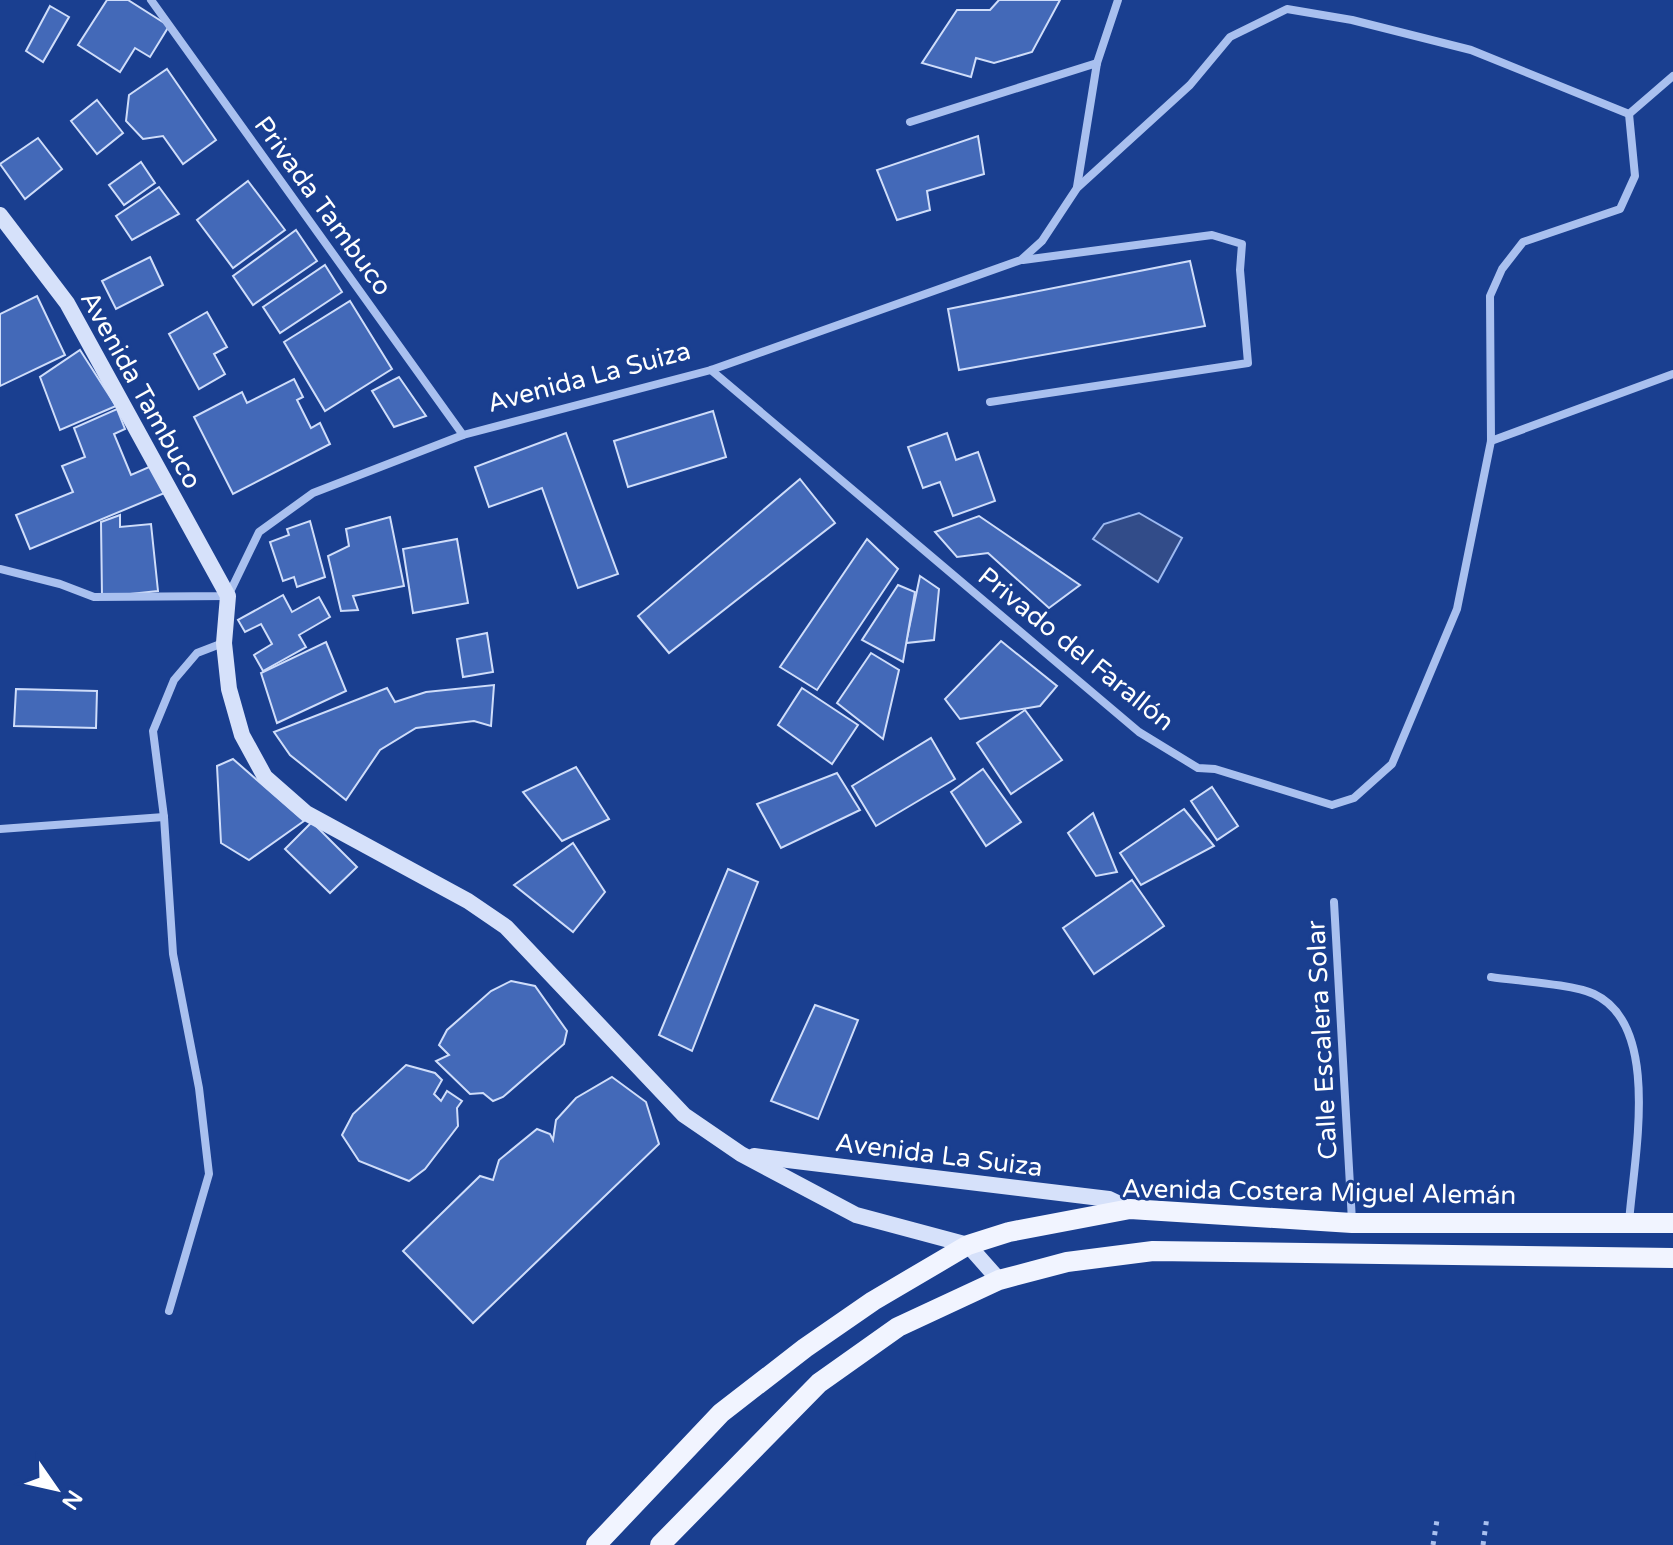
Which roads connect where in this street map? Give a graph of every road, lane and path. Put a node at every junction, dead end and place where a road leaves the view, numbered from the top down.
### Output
1 (151, 0) edge
2 (1118, 0) edge
3 (1097, 63) junction
4 (1673, 76) edge
5 (1629, 114) junction
6 (910, 122) dead end
7 (1077, 188) junction
8 (0, 215) edge
9 (1021, 260) junction
10 (711, 370) junction
11 (1673, 374) edge
12 (990, 402) dead end
13 (463, 435) junction
14 (1491, 441) junction
15 (0, 569) edge
16 (228, 596) junction
17 (224, 643) junction
18 (164, 817) junction
19 (0, 829) edge
20 (1334, 902) dead end
21 (1491, 977) dead end
22 (741, 1154) junction
23 (1130, 1209) junction
24 (1352, 1223) junction
25 (1629, 1223) junction
26 (1673, 1223) edge
27 (968, 1245) junction
28 (1673, 1258) edge
29 (999, 1280) junction
30 (169, 1311) dead end
31 (1487, 1517) dead end
32 (1437, 1520) dead end
33 (596, 1545) edge
34 (660, 1545) edge
35 (1433, 1545) edge
36 (1483, 1545) edge

1 - 13 street, Privada Tambuco
2 - 3 street
3 - 6 street
3 - 7 street
4 - 5 street
5 - 7 street, Avenida La Suiza
5 - 14 street, Privado del Farallón
7 - 9 street, Avenida La Suiza
8 - 16 street, Avenida Tambuco
9 - 10 street, Avenida La Suiza
9 - 12 street
10 - 13 street, Avenida La Suiza
10 - 14 street, Privado del Farallón
11 - 14 street
13 - 16 street, Avenida La Suiza
15 - 16 street
16 - 17 street, Avenida La Suiza
17 - 18 street
17 - 22 street, Avenida La Suiza
18 - 19 street
18 - 30 street
20 - 24 street, Calle Escalera Solar
21 - 25 street
22 - 23 street, Avenida La Suiza
22 - 27 street, Avenida La Suiza
23 - 24 main road, Avenida Costera Miguel Alemán
23 - 27 main road, Avenida Costera Miguel Alemán
24 - 25 main road, Avenida Costera Miguel Alemán
25 - 26 main road, Avenida Costera Miguel Alemán
27 - 29 street
27 - 33 main road, Avenida Costera Miguel Alemán
28 - 29 main road
29 - 34 main road
31 - 36 path
32 - 35 path

